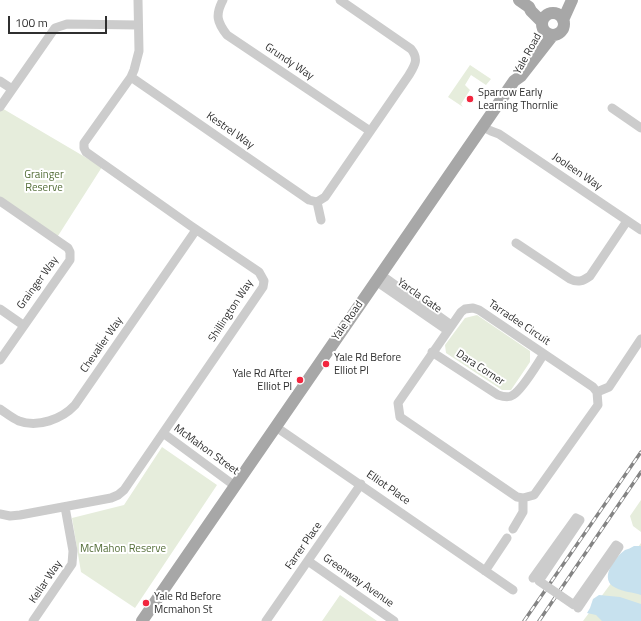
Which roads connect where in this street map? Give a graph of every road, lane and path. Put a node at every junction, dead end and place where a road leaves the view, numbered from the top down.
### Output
1 (138, 0) edge
2 (223, 0) edge
3 (340, 0) edge
4 (564, 0) edge
5 (572, 0) edge
6 (524, 3) edge
7 (550, 22) junction
8 (138, 25) junction
9 (131, 77) junction
10 (0, 81) edge
11 (12, 89) junction
12 (0, 107) edge
13 (612, 108) dead end
14 (485, 124) junction
15 (641, 128) edge
16 (370, 132) junction
17 (0, 201) edge
18 (317, 202) junction
19 (321, 220) dead end
20 (627, 221) junction
21 (196, 230) junction
22 (641, 230) edge
23 (516, 243) dead end
24 (378, 278) junction
25 (0, 309) edge
26 (23, 325) junction
27 (449, 328) junction
28 (641, 339) edge
29 (432, 352) junction
30 (544, 354) junction
31 (0, 360) edge
32 (597, 392) junction
33 (0, 408) edge
34 (276, 427) junction
35 (163, 433) junction
36 (361, 484) junction
37 (235, 486) junction
38 (524, 498) junction
39 (65, 507) junction
40 (0, 514) edge
41 (513, 529) dead end
42 (507, 538) dead end
43 (308, 561) junction
44 (485, 571) junction
45 (533, 578) dead end
46 (513, 590) dead end
47 (578, 608) dead end
48 (33, 621) edge
49 (142, 621) edge
50 (266, 621) edge
51 (394, 621) edge

1 - 8 street, Shillington Way
2 - 16 street, Grundy Way
3 - 16 street
4 - 7 main road, Yale Road
5 - 7 main road, Yale Road
6 - 7 main road
7 - 14 main road, Yale Road
8 - 9 street, Shillington Way
8 - 11 street
9 - 18 street, Kestrel Way
9 - 21 street, Shillington Way
10 - 11 street
11 - 12 street
13 - 15 street
14 - 20 street, Jooleen Way
14 - 24 main road, Yale Road
16 - 18 street
17 - 26 street, Grainger Way
18 - 19 street
20 - 22 street, Jooleen Way
20 - 23 street
21 - 33 street, Chevalier Way
21 - 35 street, Shillington Way
24 - 27 street, Yarcla Gate
24 - 34 main road, Yale Road
25 - 26 street
26 - 31 street, Grainger Way
27 - 29 street, Tarradee Circuit
27 - 30 street, Tarradee Circuit
28 - 32 street
29 - 30 street, Dara Corner
29 - 38 street, Tarradee Circuit
30 - 32 street, Tarradee Circuit
32 - 38 street
34 - 36 street, Elliot Place
34 - 37 main road, Yale Road
35 - 37 street, McMahon Street
35 - 39 street, Shillington Way
36 - 43 street, Farrer Place
36 - 44 street, Elliot Place
37 - 49 main road, Yale Road
38 - 41 street
39 - 40 street, Shillington Way
39 - 48 street, Kellar Way
42 - 44 street
43 - 50 street, Farrer Place
43 - 51 street, Greenway Avenue
44 - 46 street, Elliot Place
45 - 47 street, bridge

